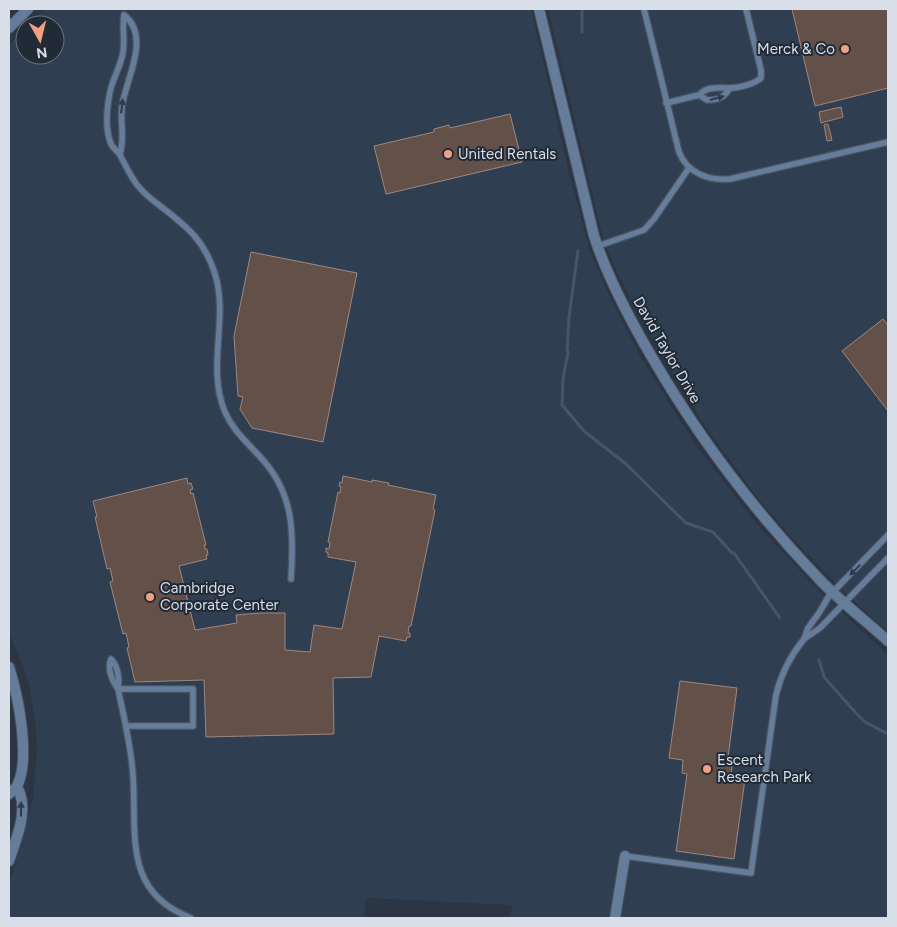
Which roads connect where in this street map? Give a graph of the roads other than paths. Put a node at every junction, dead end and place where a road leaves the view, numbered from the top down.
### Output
1 (28, 9) edge
2 (539, 9) edge
3 (644, 9) edge
4 (746, 9) edge
5 (122, 12) edge
6 (9, 28) edge
7 (730, 88) junction
8 (699, 96) junction
9 (666, 103) junction
10 (888, 142) edge
11 (120, 154) junction
12 (689, 168) junction
13 (598, 246) junction
14 (888, 534) edge
15 (888, 558) edge
16 (291, 579) dead end
17 (832, 592) junction
18 (845, 602) junction
19 (804, 638) junction
20 (888, 641) edge
21 (9, 667) edge
22 (126, 726) junction
23 (13, 791) edge
24 (626, 856) joint
25 (9, 860) edge
26 (191, 918) edge
27 (615, 918) edge

1 - 6 street
2 - 13 street, David Taylor Drive
3 - 9 lane
4 - 7 lane
5 - 11 lane
11 -> 5 lane
7 - 8 lane
8 -> 7 lane
8 - 9 lane
9 - 12 lane
10 - 12 lane
11 - 16 lane
12 - 13 lane
13 - 17 street, David Taylor Drive
14 -> 17 lane
15 - 18 lane
17 - 18 street, David Taylor Drive
17 - 19 lane
18 - 19 lane
18 - 20 street, David Taylor Drive
19 - 24 lane
21 - 23 street
22 - 22 lane
22 - 26 lane
25 -> 23 street
24 - 27 street

